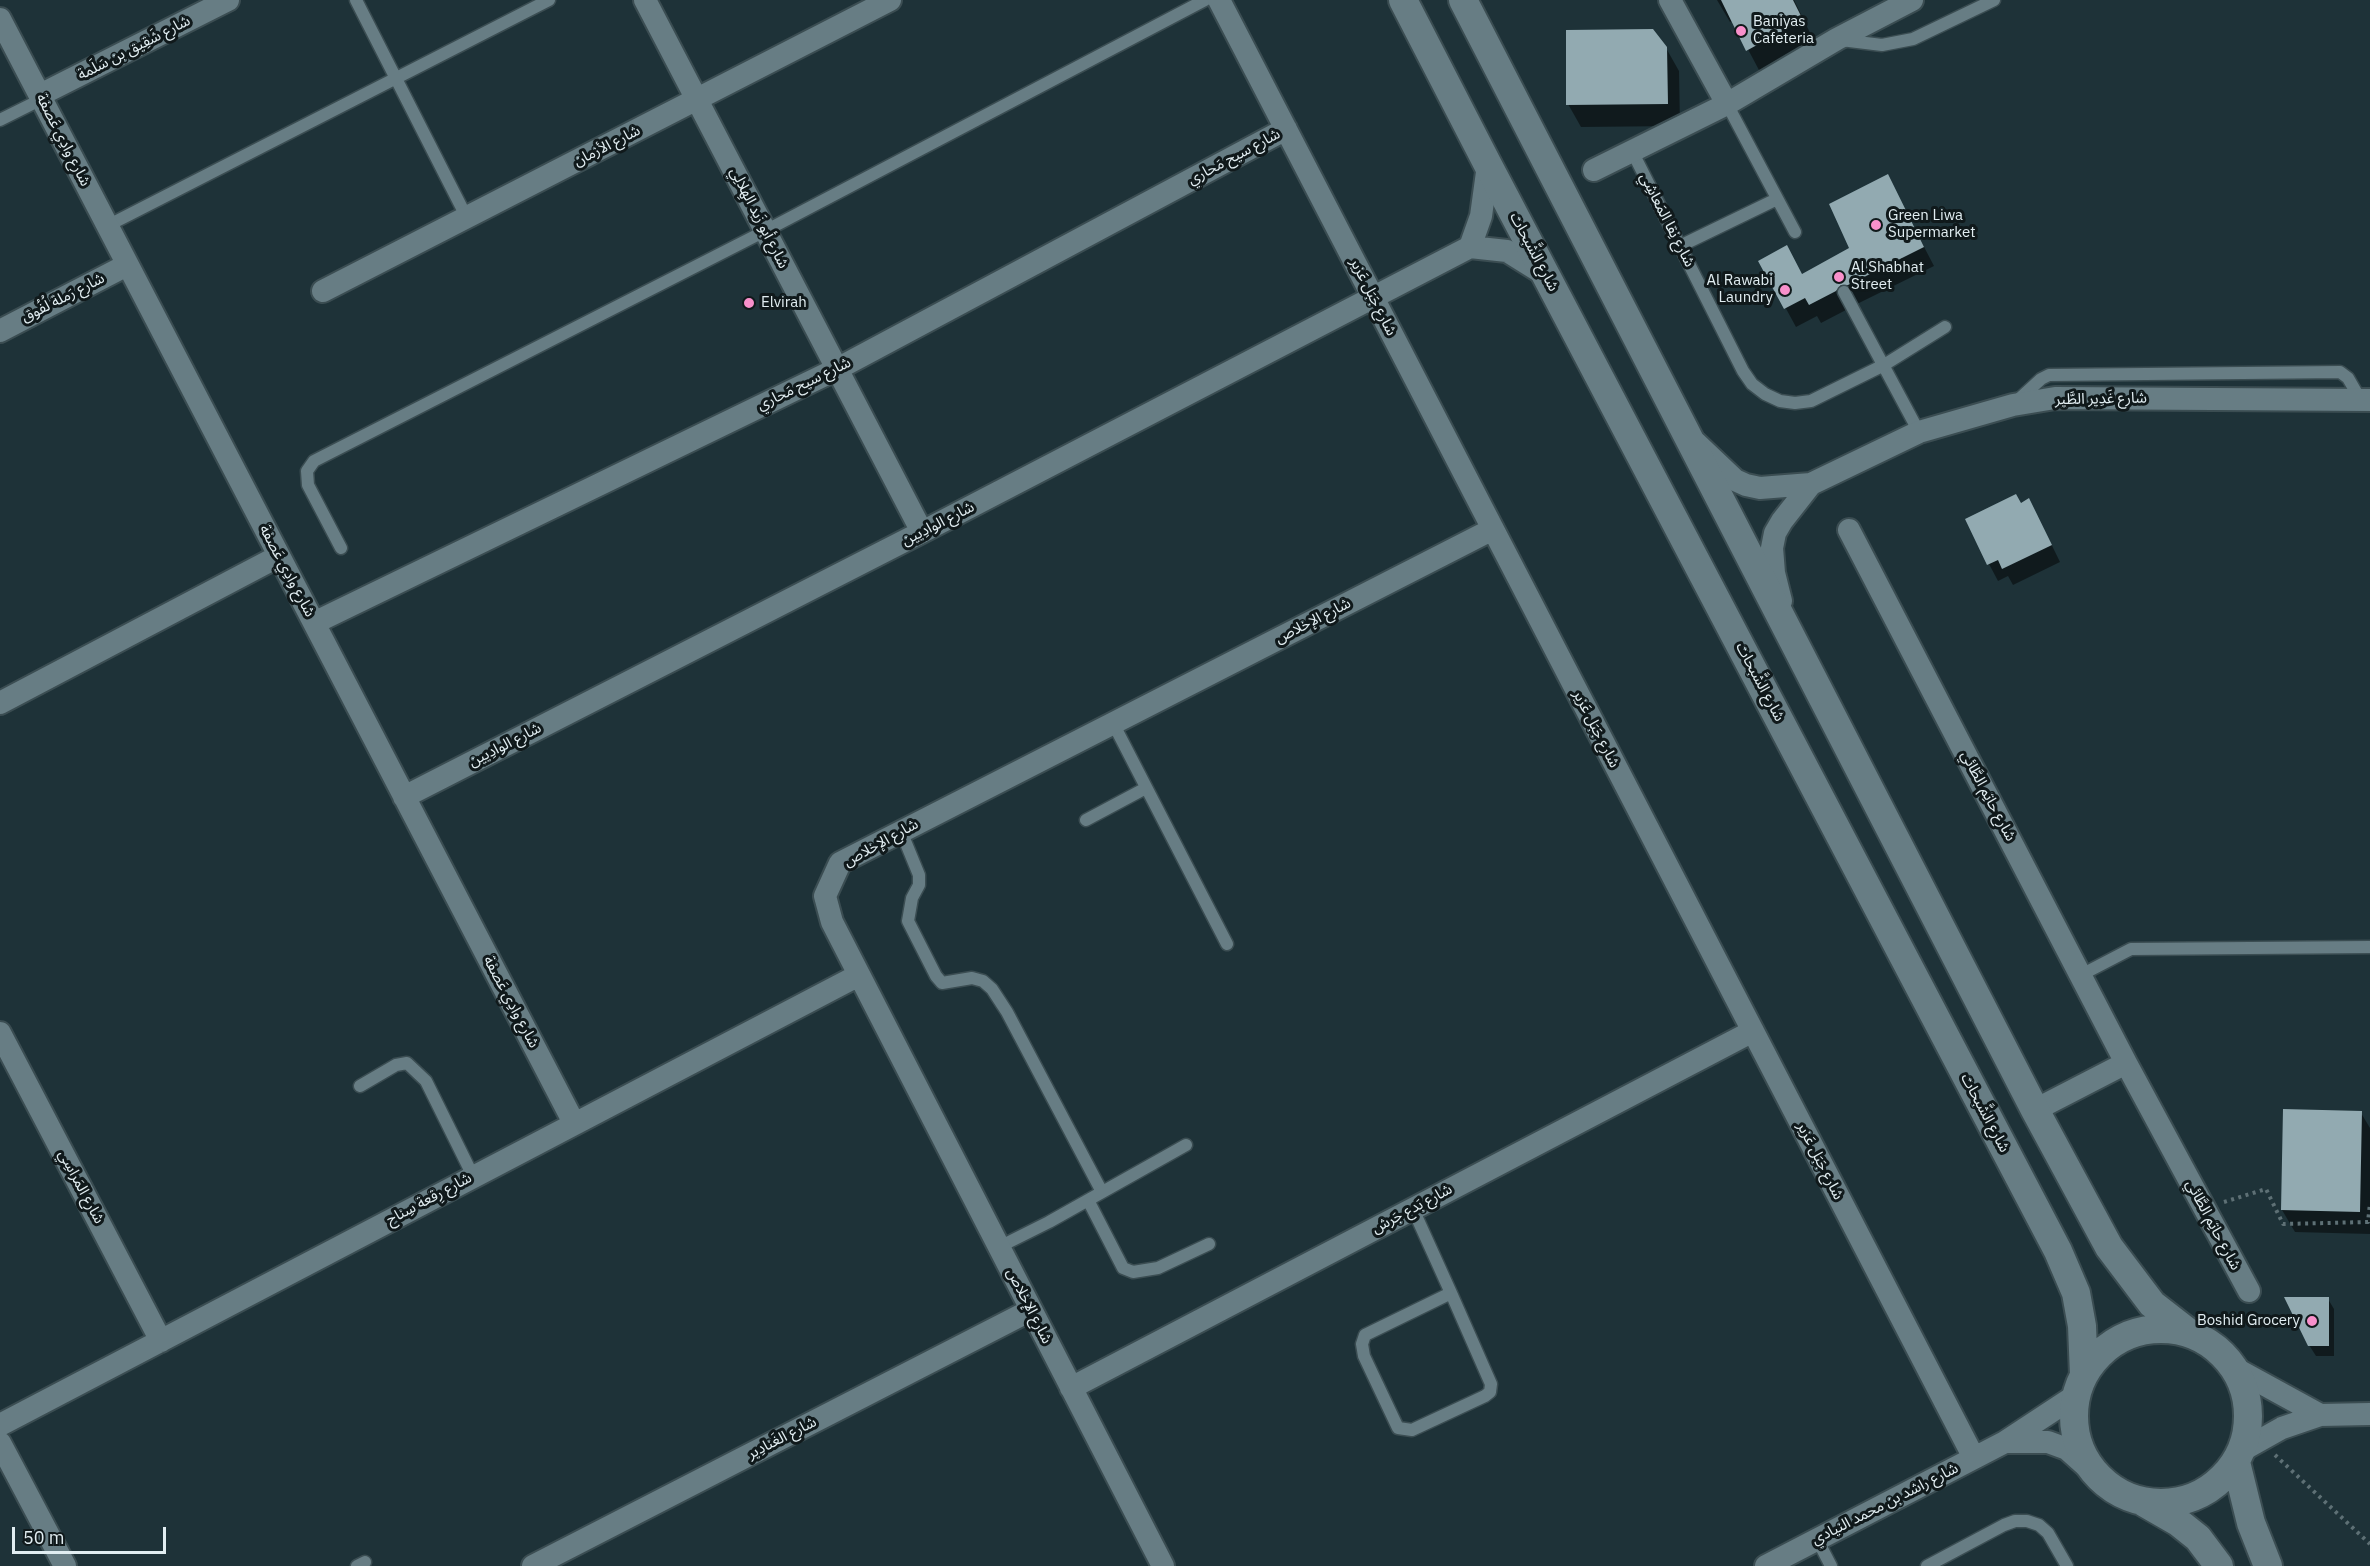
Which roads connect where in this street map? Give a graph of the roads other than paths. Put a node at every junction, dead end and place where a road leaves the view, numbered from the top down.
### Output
1 (228, 0) edge
2 (356, 0) edge
3 (549, 0) edge
4 (645, 0) edge
5 (890, 0) edge
6 (1204, 0) edge
7 (1219, 0) edge
8 (1403, 0) edge
9 (1463, 0) edge
10 (1670, 0) edge
11 (1912, 0) edge
12 (1995, 0) edge
13 (0, 19) edge
14 (1837, 39) junction
15 (396, 79) junction
16 (41, 97) junction
17 (697, 100) junction
18 (1727, 104) junction
19 (0, 120) edge
20 (1286, 129) junction
21 (1632, 151) junction
22 (1488, 165) junction
23 (1594, 170) dead end
24 (1777, 199) junction
25 (467, 218) junction
26 (107, 226) junction
27 (765, 231) junction
28 (1795, 232) dead end
29 (1680, 246) junction
30 (1470, 247) junction
31 (127, 265) junction
32 (1548, 277) junction
33 (323, 291) dead end
34 (1844, 292) dead end
35 (1372, 297) junction
36 (1945, 327) dead end
37 (0, 331) edge
38 (1884, 365) junction
39 (837, 369) junction
40 (2365, 399) edge
41 (1919, 432) junction
42 (1687, 434) junction
43 (1811, 484) junction
44 (1493, 529) junction
45 (1849, 530) dead end
46 (922, 532) junction
47 (341, 548) dead end
48 (279, 556) junction
49 (314, 622) junction
50 (1788, 628) junction
51 (0, 703) edge
52 (1113, 723) junction
53 (1146, 788) junction
54 (404, 797) junction
55 (1086, 820) dead end
56 (901, 831) junction
57 (1227, 944) dead end
58 (2370, 947) edge
59 (859, 975) junction
60 (2081, 975) junction
61 (1753, 1031) junction
62 (0, 1033) edge
63 (2127, 1063) junction
64 (360, 1086) dead end
65 (2035, 1110) junction
66 (574, 1123) junction
67 (1185, 1145) dead end
68 (473, 1176) junction
69 (1102, 1192) junction
70 (1088, 1200) junction
71 (1413, 1209) junction
72 (1209, 1244) dead end
73 (999, 1247) junction
74 (2249, 1291) dead end
75 (1451, 1293) junction
76 (1031, 1310) junction
77 (2188, 1332) junction
78 (161, 1341) junction
79 (2235, 1370) junction
80 (2081, 1384) junction
81 (1071, 1388) junction
82 (2370, 1414) edge
83 (2320, 1415) junction
84 (0, 1425) edge
85 (2005, 1442) junction
86 (0, 1443) edge
87 (2245, 1451) junction
88 (1974, 1458) junction
89 (2095, 1474) junction
90 (2143, 1502) junction
91 (1817, 1539) junction
92 (65, 1566) edge
93 (533, 1566) edge
94 (1163, 1566) edge
95 (1766, 1566) edge
96 (1831, 1566) edge
97 (1927, 1566) edge
98 (2067, 1566) edge
99 (2219, 1566) edge
100 (2268, 1566) edge

1 - 16 street, شارع شَقِيق بن سَلَمة
2 - 15 lane
3 - 15 lane
4 - 17 street, شارع أبو زَيد الهِلالِي
5 - 17 street, شارع الأزمان
6 - 27 lane
7 - 20 street, شارع جَبَل عَزير
8 - 22 street, شارع الشَّبحات
9 - 42 street
10 - 18 street
11 - 14 street
12 - 14 lane
13 - 16 street, شارع وادِي عَصفة
14 - 18 street
15 - 25 lane
15 - 26 lane
16 - 19 lane
16 - 26 street, شارع وادِي عَصفة
17 - 25 street, شارع الأزمان
17 - 27 street, شارع أبو زَيد الهِلالِي
18 - 21 street
18 - 24 lane
20 - 35 street, شارع جَبَل عَزير
20 - 39 street, شارع سيح مَحاري
21 - 23 street
21 - 29 lane, شارع نِقا المَعاشِي
22 - 30 street
22 - 32 street, شارع الشَّبحات
24 - 28 lane
24 - 29 lane
25 - 33 street, شارع الأزمان
26 - 31 street, شارع وادِي عَصفة
27 - 39 street, شارع أبو زَيد الهِلالِي
27 - 47 lane
29 - 38 lane, شارع نِقا المَعاشِي
30 - 32 street
30 - 35 street, شارع الوادِيين
31 - 37 street, شارع رَملة لُفُوق
31 - 48 street, شارع وادِي عَصفة
32 - 80 street, شارع الشَّبحات
34 - 38 lane
35 - 44 street, شارع جَبَل عَزير
35 - 46 street, شارع الوادِيين
36 - 38 lane, شارع نِقا المَعاشِي
38 - 41 lane
39 - 46 street, شارع أبو زَيد الهِلالِي
39 - 49 street, شارع سيح مَحاري
40 - 41 street, شارع غَدِير الطَّير
41 - 43 street, شارع غَدِير الطَّير
42 - 43 street, شارع غَدِير الطَّير
42 - 50 street
43 - 50 street, شارع غَدِير الطَّير
44 - 52 street, شارع الإخلاص
44 - 61 street, شارع جَبَل عَزير
45 - 60 street, شارع حاتِم الطَّائي
46 - 54 street, شارع الوادِيين
48 - 49 street, شارع وادِي عَصفة
48 - 51 street
49 - 54 street, شارع وادِي عَصفة
50 - 65 street
52 - 53 lane
52 - 56 street, شارع الإخلاص
53 - 55 lane
53 - 57 lane
54 - 66 street, شارع وادِي عَصفة
56 - 59 street, شارع الإخلاص
56 - 69 lane
58 - 60 lane
59 - 66 street, شارع رِقعة سِناح
59 - 73 street, شارع الإخلاص
60 - 63 street, شارع حاتِم الطَّائي
61 - 71 street, شارع بَدع جَرش
61 - 88 street, شارع جَبَل عَزير
62 - 78 street, شارع المَراسِي
63 - 65 street
63 - 74 street, شارع حاتِم الطَّائي
64 - 68 lane
65 - 77 street
66 - 68 street, شارع رِقعة سِناح
67 - 69 lane
68 - 78 street, شارع رِقعة سِناح
69 - 70 lane
70 - 72 lane
70 - 73 lane
71 - 75 lane
71 - 81 street, شارع بَدع جَرش
73 - 76 street, شارع الإخلاص
75 - 75 lane
76 - 81 street, شارع الإخلاص
76 - 93 street, شارع الغَنادِير
77 - 79 street
77 - 80 street
78 - 84 street, شارع رِقعة سِناح
79 - 83 street
79 - 87 street
80 - 85 street, شارع راشد بن محمد النيادي
80 - 89 street
81 - 94 street, شارع الإخلاص
82 - 83 street
83 - 87 street
85 - 88 street, شارع راشد بن محمد النيادي
85 - 89 street, شارع راشد بن محمد النيادي
86 - 92 street
87 - 90 street
87 - 100 street
88 - 91 street, شارع راشد بن محمد النيادي
89 - 90 street
90 - 99 street
91 - 95 street, شارع راشد بن محمد النيادي
91 - 96 lane
97 - 98 lane

